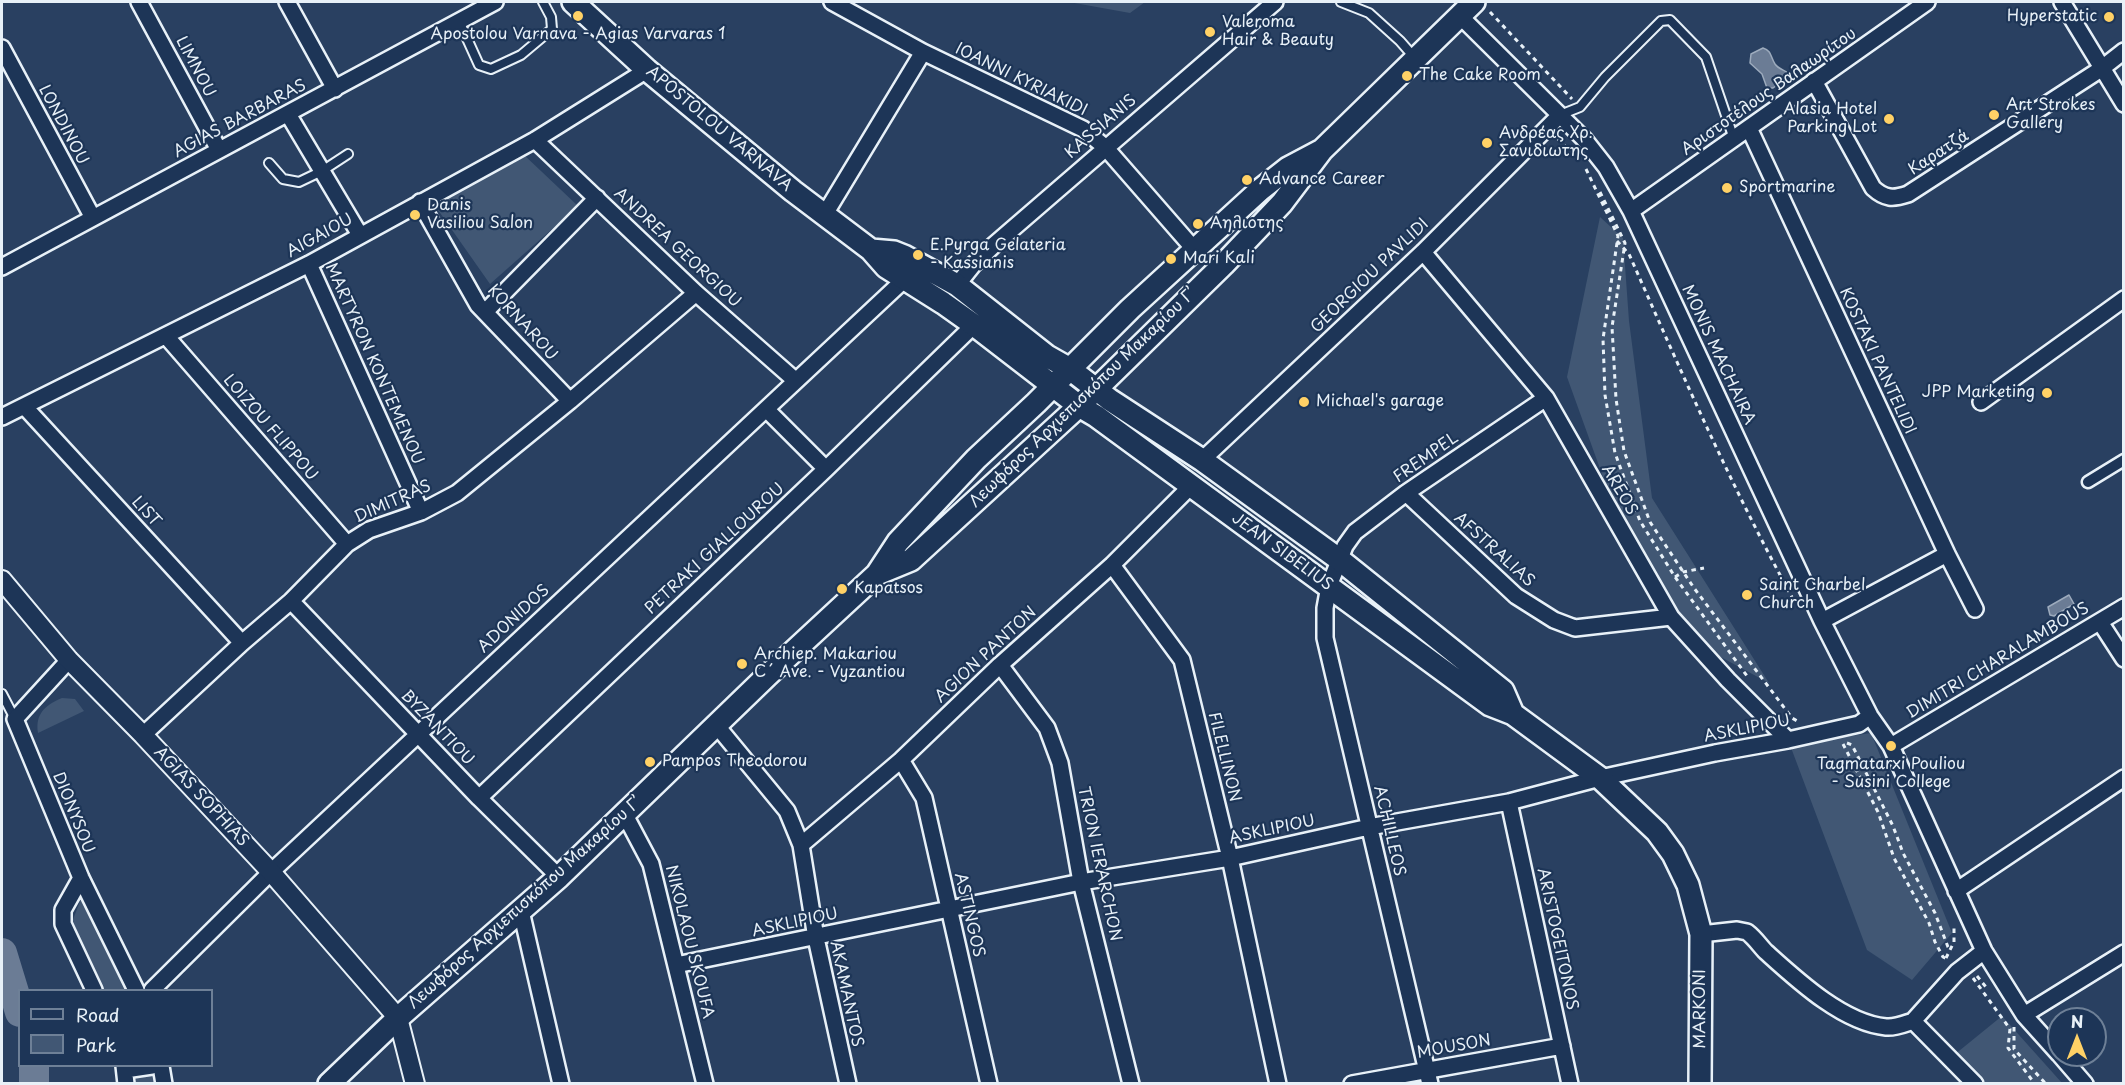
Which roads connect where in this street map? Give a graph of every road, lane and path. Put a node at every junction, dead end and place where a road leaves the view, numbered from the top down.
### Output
1 (139, 2) edge
2 (287, 2) edge
3 (495, 2) edge
4 (543, 2) edge
5 (573, 2) edge
6 (832, 2) edge
7 (1275, 2) edge
8 (1341, 2) edge
9 (2062, 2) edge
10 (1922, 3) edge
11 (1357, 4) edge
12 (1473, 9) edge
13 (1495, 18) junction
14 (459, 21) junction
15 (1493, 30) dead end
16 (2, 48) edge
17 (2124, 51) edge
18 (923, 52) junction
19 (1415, 58) junction
20 (2101, 69) junction
21 (647, 70) junction
22 (1815, 81) junction
23 (335, 89) junction
24 (2124, 104) edge
25 (1580, 107) junction
26 (288, 114) junction
27 (1560, 115) junction
28 (1749, 128) junction
29 (1734, 139) junction
30 (535, 140) junction
31 (1105, 147) junction
32 (219, 150) junction
33 (1322, 150) junction
34 (348, 154) dead end
35 (269, 163) dead end
36 (322, 171) junction
37 (597, 198) junction
38 (420, 202) junction
39 (1631, 211) junction
40 (825, 214) junction
41 (93, 218) junction
42 (360, 235) junction
43 (1617, 241) junction
44 (1624, 248) junction
45 (1194, 249) junction
46 (871, 250) junction
47 (1423, 252) junction
48 (309, 264) junction
49 (2, 267) edge
50 (905, 279) junction
51 (957, 285) junction
52 (696, 293) junction
53 (2124, 299) edge
54 (485, 312) junction
55 (974, 325) junction
56 (166, 336) junction
57 (1070, 369) junction
58 (795, 381) junction
59 (1053, 386) junction
60 (1095, 389) junction
61 (1546, 398) junction
62 (570, 401) junction
63 (1981, 402) dead end
64 (24, 406) junction
65 (1079, 406) junction
66 (766, 409) junction
67 (2, 417) edge
68 (1202, 460) junction
69 (2124, 460) edge
70 (826, 469) junction
71 (2088, 482) dead end
72 (1191, 486) junction
73 (1406, 493) junction
74 (421, 512) junction
75 (346, 544) junction
76 (1947, 554) junction
77 (1340, 560) junction
78 (1112, 565) junction
79 (1704, 568) dead end
80 (1683, 572) junction
81 (878, 574) junction
82 (1675, 577) junction
83 (2, 580) edge
84 (1329, 586) junction
85 (291, 601) junction
86 (1795, 603) dead end
87 (2124, 607) edge
88 (1975, 609) dead end
89 (1671, 617) junction
90 (1822, 621) junction
91 (2100, 622) junction
92 (242, 643) junction
93 (2124, 659) edge
94 (69, 660) junction
95 (1000, 665) junction
96 (1753, 683) dead end
97 (2, 694) edge
98 (1513, 714) junction
99 (1870, 716) junction
100 (15, 719) junction
101 (1789, 722) dead end
102 (1799, 722) junction
103 (1806, 723) dead end
104 (717, 726) junction
105 (417, 734) junction
106 (143, 735) junction
107 (1839, 736) junction
108 (1788, 740) junction
109 (1891, 746) junction
110 (902, 760) junction
111 (1600, 778) junction
112 (2124, 778) edge
113 (479, 798) junction
114 (1509, 802) junction
115 (625, 814) junction
116 (1369, 827) junction
117 (801, 845) junction
118 (1230, 858) junction
119 (270, 872) junction
120 (560, 877) junction
121 (81, 878) junction
122 (1081, 882) junction
123 (1956, 891) junction
124 (948, 908) junction
125 (521, 911) junction
126 (1701, 934) junction
127 (816, 938) junction
128 (1984, 951) junction
129 (2124, 953) edge
130 (676, 965) junction
131 (1965, 974) junction
132 (94, 989) edge
133 (136, 989) edge
134 (153, 989) edge
135 (2025, 1015) junction
136 (398, 1018) junction
137 (1913, 1021) junction
138 (2047, 1040) edge
139 (1562, 1046) junction
140 (145, 1067) edge
141 (161, 1067) edge
142 (2071, 1067) edge
143 (125, 1073) edge
144 (1428, 1076) edge
145 (165, 1083) edge
146 (329, 1083) edge
147 (415, 1083) edge
148 (561, 1083) edge
149 (705, 1083) edge
150 (848, 1083) edge
151 (989, 1083) edge
152 (1131, 1083) edge
153 (1278, 1083) edge
154 (1352, 1083) edge
155 (1570, 1083) edge
156 (1700, 1083) edge
157 (1975, 1083) edge
158 (2035, 1083) edge
159 (2046, 1083) edge
160 (2085, 1083) edge

1 - 32 street, LIMNOU
2 - 23 street
3 - 14 street, AGIAS BARBARAS
4 - 14 lane
5 - 21 main road, APOSTOLOU VARNAVA
6 - 18 street, IOANNI KYRIAKIDI
7 - 31 street, KASSIANIS
8 - 11 lane
9 - 20 street
10 - 22 street, Αριστοτέλους Βαλαωρίτου
11 - 19 lane
12 - 13 path
12 - 19 main road, Λεωφόρος Αρχιεπισκόπου Μακαρίου Γ’
12 - 27 street, MONIS MACHAIRA
13 - 15 path
13 - 25 path
14 - 23 street, AGIAS BARBARAS
16 - 41 street, LONDINOU
17 - 20 street, Καρατζά
18 - 31 street, IOANNI KYRIAKIDI
18 - 40 street
19 - 33 main road, Λεωφόρος Αρχιεπισκόπου Μακαρίου Γ’
20 - 22 street, Καρατζά
20 - 24 street
21 - 30 street, AIGAIOU
21 - 40 main road, APOSTOLOU VARNAVA
22 - 28 street, Αριστοτέλους Βαλαωρίτου
23 - 26 street, AGIAS BARBARAS
25 - 27 lane
25 - 29 lane
26 - 32 street, AGIAS BARBARAS
26 - 36 street
27 - 39 street, MONIS MACHAIRA
27 - 47 street, GEORGIOU PAVLIDI
28 - 29 street, Αριστοτέλους Βαλαωρίτου
28 - 76 street, KOSTAKI PANTELIDI
29 - 39 street, Αριστοτέλους Βαλαωρίτου
30 - 37 street, ANDREA GEORGIOU
30 - 38 street, AIGAIOU
31 - 45 street, IOANNI KYRIAKIDI
31 - 51 street, KASSIANIS
32 - 41 street, AGIAS BARBARAS
33 - 45 main road, Λεωφόρος Αρχιεπισκόπου Μακαρίου Γ’
33 - 60 main road, Λεωφόρος Αρχιεπισκόπου Μακαρίου Γ’
34 - 36 lane
35 - 36 lane
36 - 42 street
37 - 52 street, ANDREA GEORGIOU
37 - 54 street
38 - 42 street, AIGAIOU
38 - 54 street, KORNAROU
39 - 90 street, MONIS MACHAIRA
40 - 46 main road, APOSTOLOU VARNAVA
41 - 49 street, AGIAS BARBARAS
42 - 48 street, AIGAIOU
43 - 44 path
43 - 44 path
43 - 82 path
44 - 80 path
44 - 86 path
45 - 57 main road, Λεωφόρος Αρχιεπισκόπου Μακαρίου Γ’
46 - 50 main road, APOSTOLOU VARNAVA
46 - 51 main road
47 - 61 street, AREOS
47 - 68 street, GEORGIOU PAVLIDI
48 - 56 street, AIGAIOU
48 - 74 street, MARTYRON KONTEMENOU
50 - 55 main road, APOSTOLOU VARNAVA
50 - 58 street, ADONIDOS
51 - 57 main road
52 - 58 street, ANDREA GEORGIOU
52 - 62 street, DIMITRAS
53 - 63 street
54 - 62 street, KORNAROU
55 - 59 main road, APOSTOLOU VARNAVA
55 - 70 street, PETRAKI GIALLOUROU
56 - 64 street, AIGAIOU
56 - 75 street, LOIZOU FLIPPOU
57 - 59 main road, Λεωφόρος Αρχιεπισκόπου Μακαρίου Γ’
57 - 60 main road, JEAN SIBELIUS
58 - 66 street, ADONIDOS
59 - 65 main road, JEAN SIBELIUS
59 - 81 main road, Λεωφόρος Αρχιεπισκόπου Μακαρίου Γ’
60 - 65 main road, Λεωφόρος Αρχιεπισκόπου Μακαρίου Γ’
60 - 68 main road, JEAN SIBELIUS
61 - 73 street, FREMPEL
61 - 89 street, AREOS
62 - 74 street, DIMITRAS
64 - 67 street, AIGAIOU
64 - 92 street, LIST
65 - 72 main road, JEAN SIBELIUS
65 - 81 main road, Λεωφόρος Αρχιεπισκόπου Μακαρίου Γ’
66 - 70 street
66 - 105 street, ADONIDOS
68 - 77 main road, JEAN SIBELIUS
69 - 71 street
70 - 113 street, PETRAKI GIALLOUROU
72 - 78 street, AGION PANTON
72 - 84 main road, JEAN SIBELIUS
73 - 77 street, FREMPEL
73 - 89 street, AFSTRALIAS
74 - 75 street, DIMITRAS
75 - 85 street, DIMITRAS
76 - 88 street, KOSTAKI PANTELIDI
76 - 90 street
77 - 84 street, FREMPEL
77 - 98 main road, JEAN SIBELIUS
78 - 95 street, AGION PANTON
78 - 118 street, FILELLINON
79 - 80 path
80 - 82 path
80 - 102 path
81 - 104 main road, Λεωφόρος Αρχιεπισκόπου Μακαρίου Γ’
82 - 96 path
83 - 94 street, AGIAS SOPHIAS
84 - 98 main road, JEAN SIBELIUS
84 - 116 street, ACHILLEOS
85 - 92 street, DIMITRAS
85 - 105 street, BYZANTIOU
87 - 91 street, DIMITRI CHARALAMBOUS
89 - 108 street, AREOS
90 - 99 street, MONIS MACHAIRA
91 - 93 street
91 - 109 street, DIMITRI CHARALAMBOUS
92 - 106 street, DIMITRAS
94 - 100 street
94 - 106 street, AGIAS SOPHIAS
95 - 110 street, AGION PANTON
95 - 122 street, TRION IERARCHON
97 - 100 lane
98 - 111 main road, JEAN SIBELIUS
99 - 107 street, ASKLIPIOU
99 - 109 street, MONIS MACHAIRA
100 - 121 street, DIONYSOU
101 - 102 path
102 - 103 path
104 - 115 main road, Λεωφόρος Αρχιεπισκόπου Μακαρίου Γ’
104 - 117 street, AKAMANTOS
105 - 113 street, BYZANTIOU
105 - 119 street, ADONIDOS
106 - 119 street, AGIAS SOPHIAS
107 - 107 path
107 - 108 street, ASKLIPIOU
108 - 111 street, ASKLIPIOU
109 - 123 street, MONIS MACHAIRA
110 - 117 street, AGION PANTON
110 - 124 street, ASTINGOS
111 - 114 street, ASKLIPIOU
111 - 126 main road, JEAN SIBELIUS
112 - 123 street
113 - 120 street, BYZANTIOU
114 - 116 street, ASKLIPIOU
114 - 139 street, ARISTOGEITONOS
115 - 120 main road, Λεωφόρος Αρχιεπισκόπου Μακαρίου Γ’
115 - 130 street, NIKOLAOU SKOUFA
116 - 118 street, ASKLIPIOU
116 - 144 street, ACHILLEOS
117 - 127 street, AKAMANTOS
118 - 122 street, ASKLIPIOU
118 - 153 street, FILELLINON
119 - 134 street, ADONIDOS
119 - 136 street, AGIAS SOPHIAS
120 - 125 main road, Λεωφόρος Αρχιεπισκόπου Μακαρίου Γ’
121 - 132 street
121 - 133 street, DIONYSOU
122 - 124 street, ASKLIPIOU
122 - 152 street, TRION IERARCHON
123 - 128 street, MONIS MACHAIRA
124 - 127 street, ASKLIPIOU
124 - 151 street, ASTINGOS
125 - 136 main road, Λεωφόρος Αρχιεπισκόπου Μακαρίου Γ’
125 - 148 street
126 - 137 street
126 - 156 main road, MARKONI
127 - 130 street, ASKLIPIOU
127 - 150 street, AKAMANTOS
128 - 131 street
128 - 135 street, MONIS MACHAIRA
129 - 135 street
130 - 149 street, NIKOLAOU SKOUFA
131 - 137 street
131 - 158 path
131 - 159 path
135 - 138 street, MONIS MACHAIRA
136 - 146 main road, Λεωφόρος Αρχιεπισκόπου Μακαρίου Γ’
136 - 147 street
137 - 157 street
139 - 144 street, MOUSON
139 - 155 street, ARISTOGEITONOS
140 - 143 street
141 - 145 street
142 - 160 street, MONIS MACHAIRA
144 - 154 street, MOUSON

